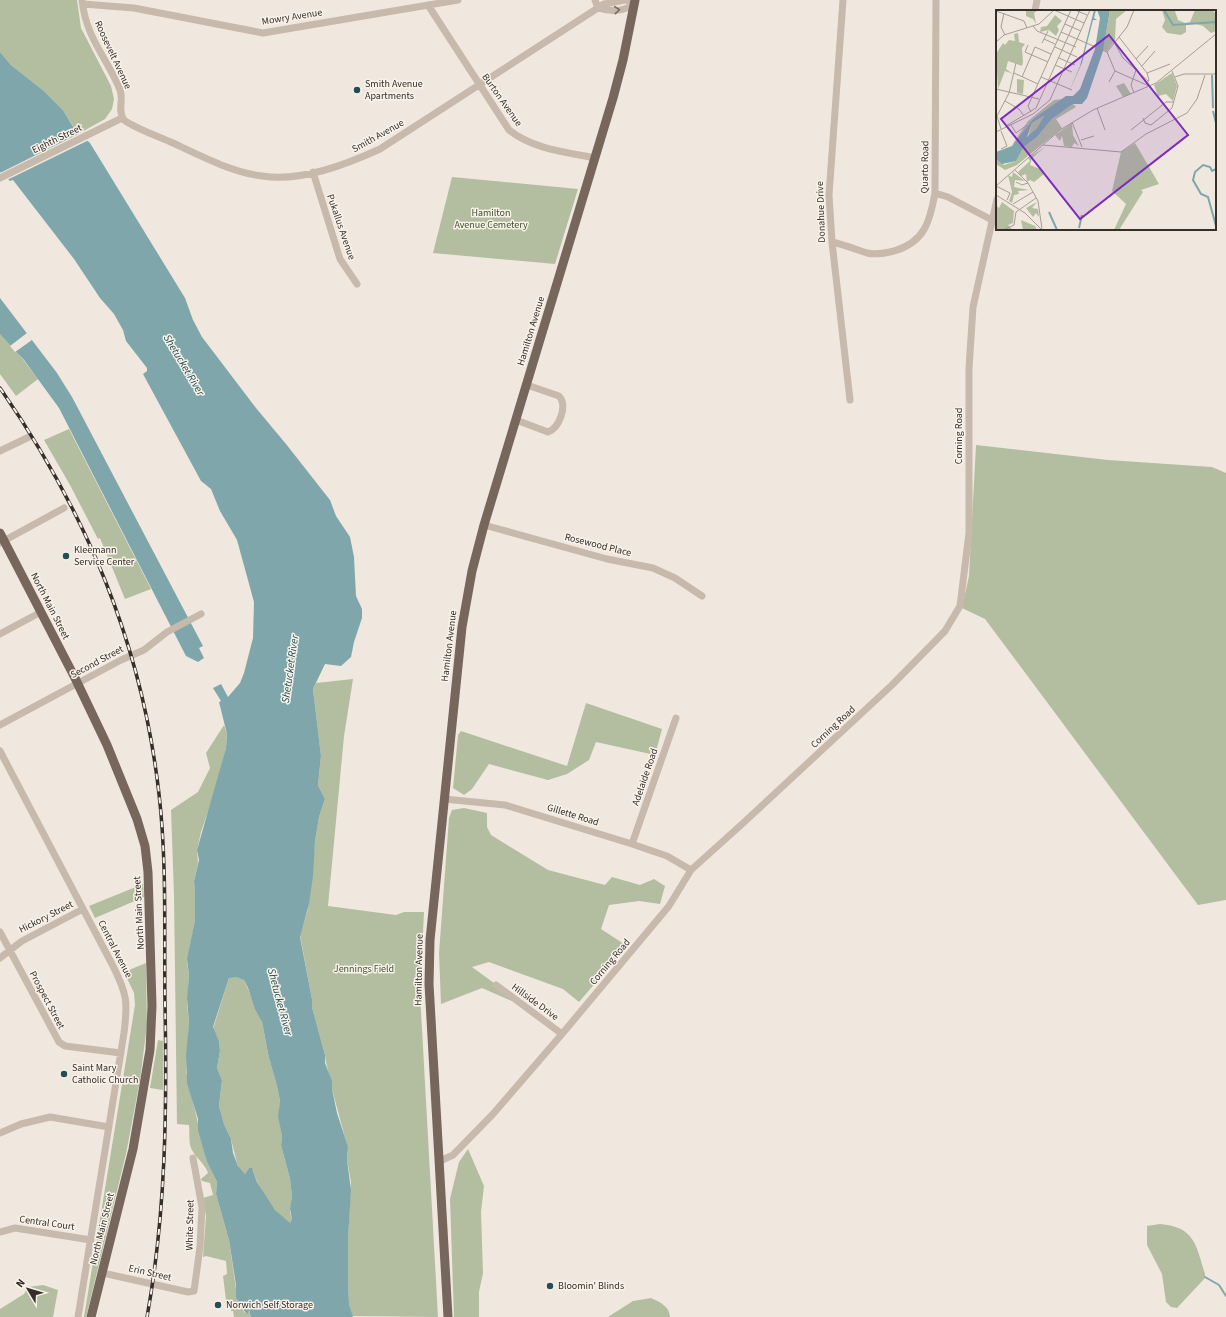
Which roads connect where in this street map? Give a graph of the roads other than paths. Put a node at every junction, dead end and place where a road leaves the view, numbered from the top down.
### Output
1 (458, 0) edge
2 (595, 0) edge
3 (843, 0) edge
4 (936, 0) edge
5 (1037, 0) edge
6 (82, 2) edge
7 (635, 2) edge
8 (428, 5) junction
9 (598, 8) junction
10 (1035, 10) edge
11 (480, 86) junction
12 (122, 118) junction
13 (595, 158) junction
14 (313, 172) junction
15 (2, 177) edge
16 (935, 193) junction
17 (996, 203) edge
18 (992, 220) junction
19 (832, 242) junction
20 (357, 284) dead end
21 (526, 385) junction
22 (850, 400) dead end
23 (516, 420) junction
24 (29, 437) dead end
25 (0, 451) edge
26 (64, 508) dead end
27 (484, 525) junction
28 (1, 539) edge
29 (702, 596) dead end
30 (41, 612) junction
31 (201, 614) dead end
32 (0, 634) edge
33 (78, 684) junction
34 (676, 718) dead end
35 (0, 725) edge
36 (0, 751) edge
37 (444, 799) junction
38 (632, 844) junction
39 (691, 870) junction
40 (83, 909) junction
41 (0, 932) edge
42 (10, 950) junction
43 (0, 958) edge
44 (496, 985) dead end
45 (562, 1034) junction
46 (121, 1053) junction
47 (109, 1127) junction
48 (0, 1133) edge
49 (193, 1158) dead end
50 (440, 1161) junction
51 (0, 1232) edge
52 (91, 1240) junction
53 (103, 1273) junction
54 (192, 1292) joint
55 (78, 1317) edge
56 (91, 1317) edge
57 (448, 1317) edge

1 - 8 street, Mowry Avenue
2 - 9 street
3 - 19 street, Donahue Drive
4 - 16 street, Quarto Road
5 - 10 street
6 - 8 street, Mowry Avenue
6 - 12 street, Roosevelt Avenue
7 - 9 street, Smith Avenue
7 - 13 main road, Hamilton Avenue
8 - 11 street, Burton Avenue
9 - 11 street, Smith Avenue
11 - 13 street, Burton Avenue
11 - 14 street, Smith Avenue
12 - 14 street, Smith Avenue
12 - 15 street, Eighth Street
13 - 21 main road, Hamilton Avenue
14 - 20 street, Pukallus Avenue
16 - 18 street
16 - 19 street, Quarto Road
17 - 18 street, Corning Road
18 - 39 street, Corning Road
19 - 22 street, Donahue Drive
21 - 23 main road, Hamilton Avenue
21 - 23 street
23 - 27 main road, Hamilton Avenue
24 - 25 street
26 - 28 street
27 - 29 street, Rosewood Place
27 - 37 main road, Hamilton Avenue
28 - 30 main road, North Main Street
30 - 32 street
30 - 33 main road, North Main Street
31 - 33 street, Second Street
33 - 35 street, Second Street
33 - 53 main road, North Main Street
34 - 38 street, Adelaide Road
36 - 40 street, Central Avenue
37 - 38 street, Gillette Road
37 - 50 main road, Hamilton Avenue
38 - 39 street, Gillette Road
39 - 45 street, Corning Road
40 - 42 street, Hickory Street
40 - 46 street, Central Avenue
41 - 42 street, Prospect Street
42 - 43 street, Hickory Street
42 - 46 street, Prospect Street
44 - 45 street, Hillside Drive
45 - 50 street, Corning Road
46 - 47 street, Central Avenue
47 - 48 street
47 - 52 street, Central Avenue
49 - 54 street, White Street
50 - 57 main road, Hamilton Avenue
51 - 52 street, Central Court
52 - 55 street, Central Avenue
53 - 54 street, Erin Street
53 - 56 main road, North Main Street

